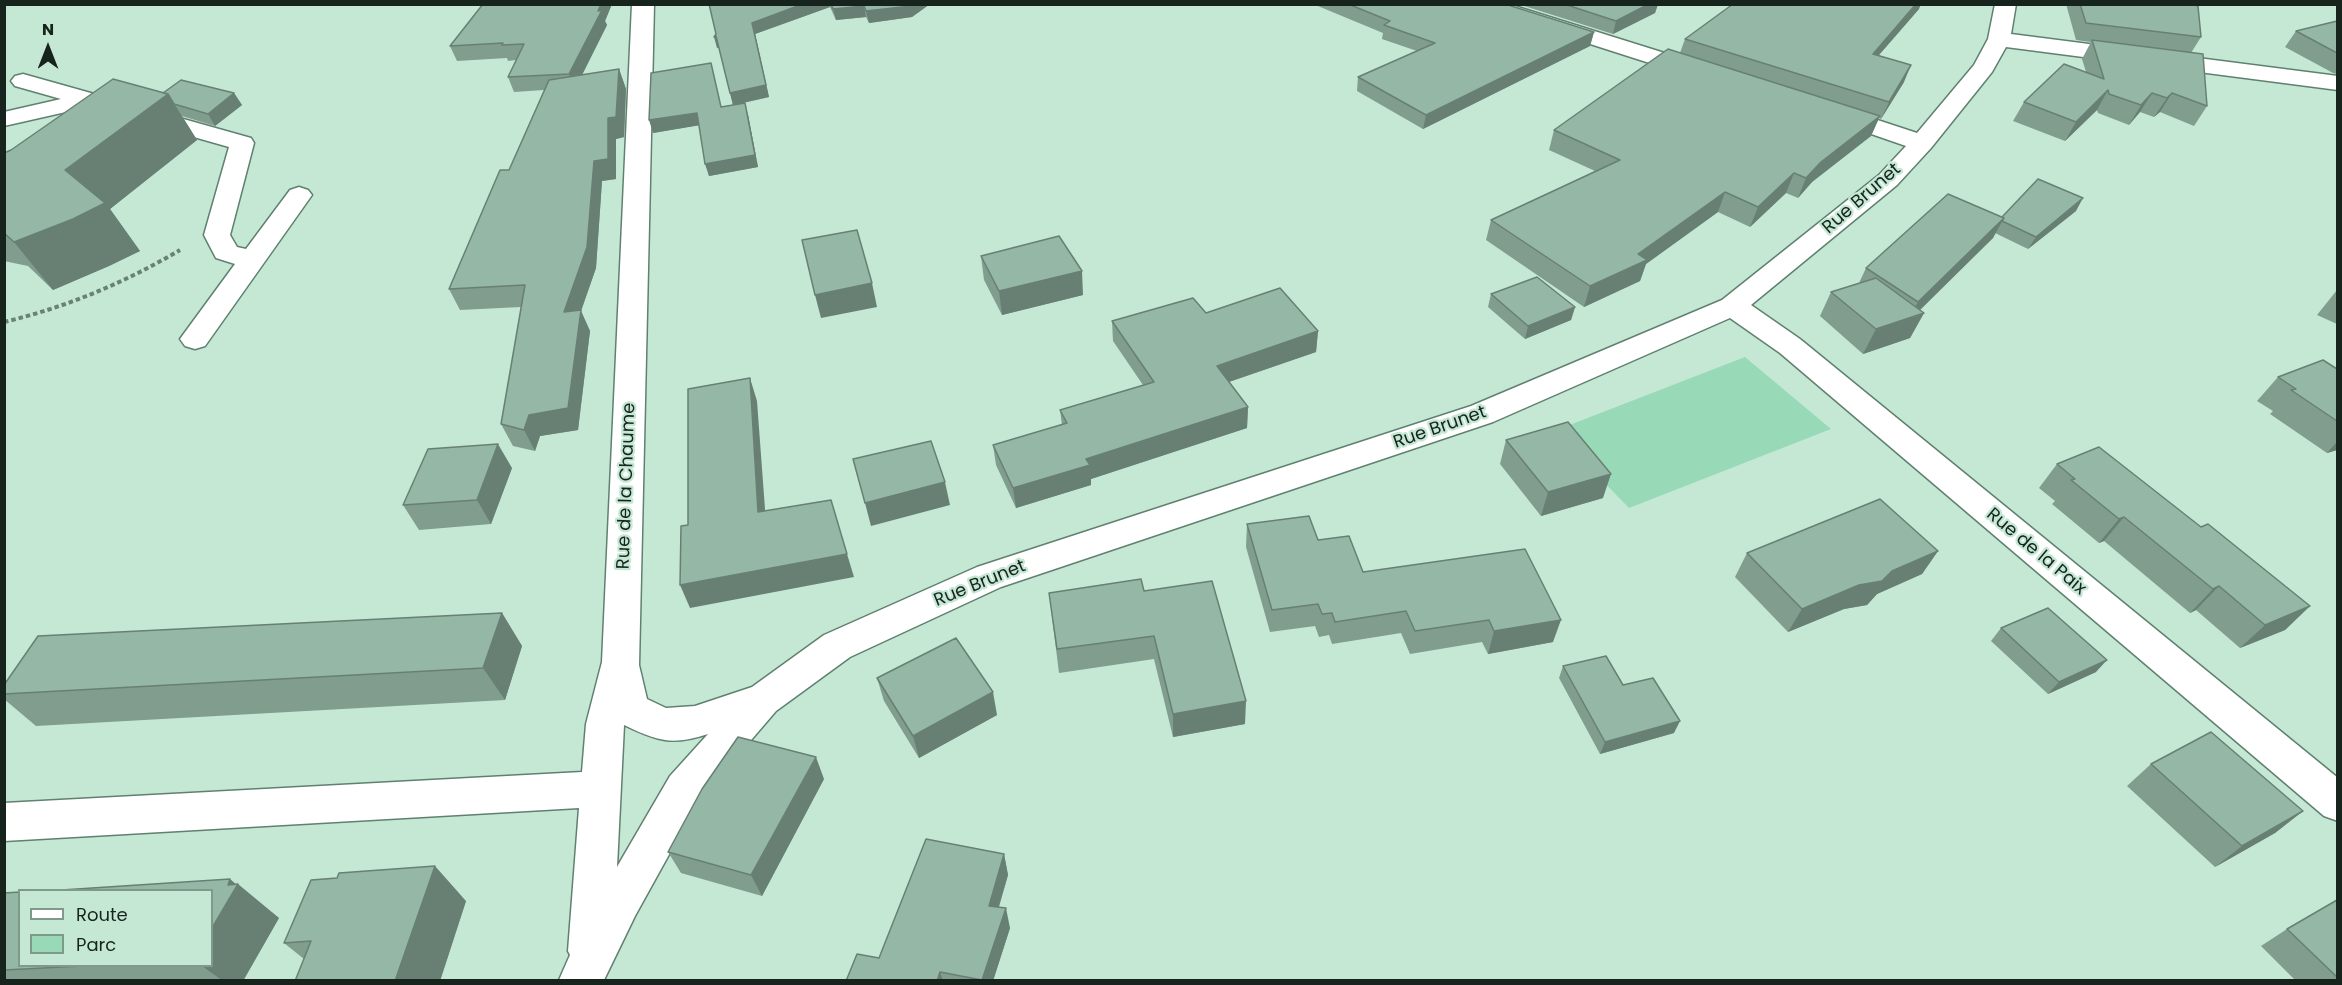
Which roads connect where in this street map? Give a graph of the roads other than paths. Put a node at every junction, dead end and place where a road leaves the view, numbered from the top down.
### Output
1 (643, 4) edge
2 (1485, 4) edge
3 (2000, 6) edge
4 (1999, 39) junction
5 (1714, 76) edge
6 (23, 81) dead end
7 (2337, 83) edge
8 (91, 99) junction
9 (1817, 108) edge
10 (4, 120) edge
11 (1922, 143) junction
12 (299, 195) dead end
13 (252, 260) junction
14 (1732, 306) junction
15 (195, 339) dead end
16 (621, 662) junction
17 (763, 700) junction
18 (600, 789) junction
19 (2337, 803) edge
20 (4, 822) edge
21 (585, 972) edge

1 - 16 street, Rue de la Chaume
2 - 5 street
3 - 4 street, Rue Brunet
4 - 7 street
4 - 11 street, Rue Brunet
6 - 8 street
8 - 10 street
8 - 13 street
9 - 11 street
11 - 14 street, Rue Brunet
12 - 13 street
13 - 15 street
14 - 17 street, Rue Brunet
14 - 19 street, Rue de la Paix
16 - 17 street
16 - 18 street, Rue de la Chaume
17 - 21 street, Rue de la Chaume
18 - 20 street
18 - 21 street, Rue de la Chaume

